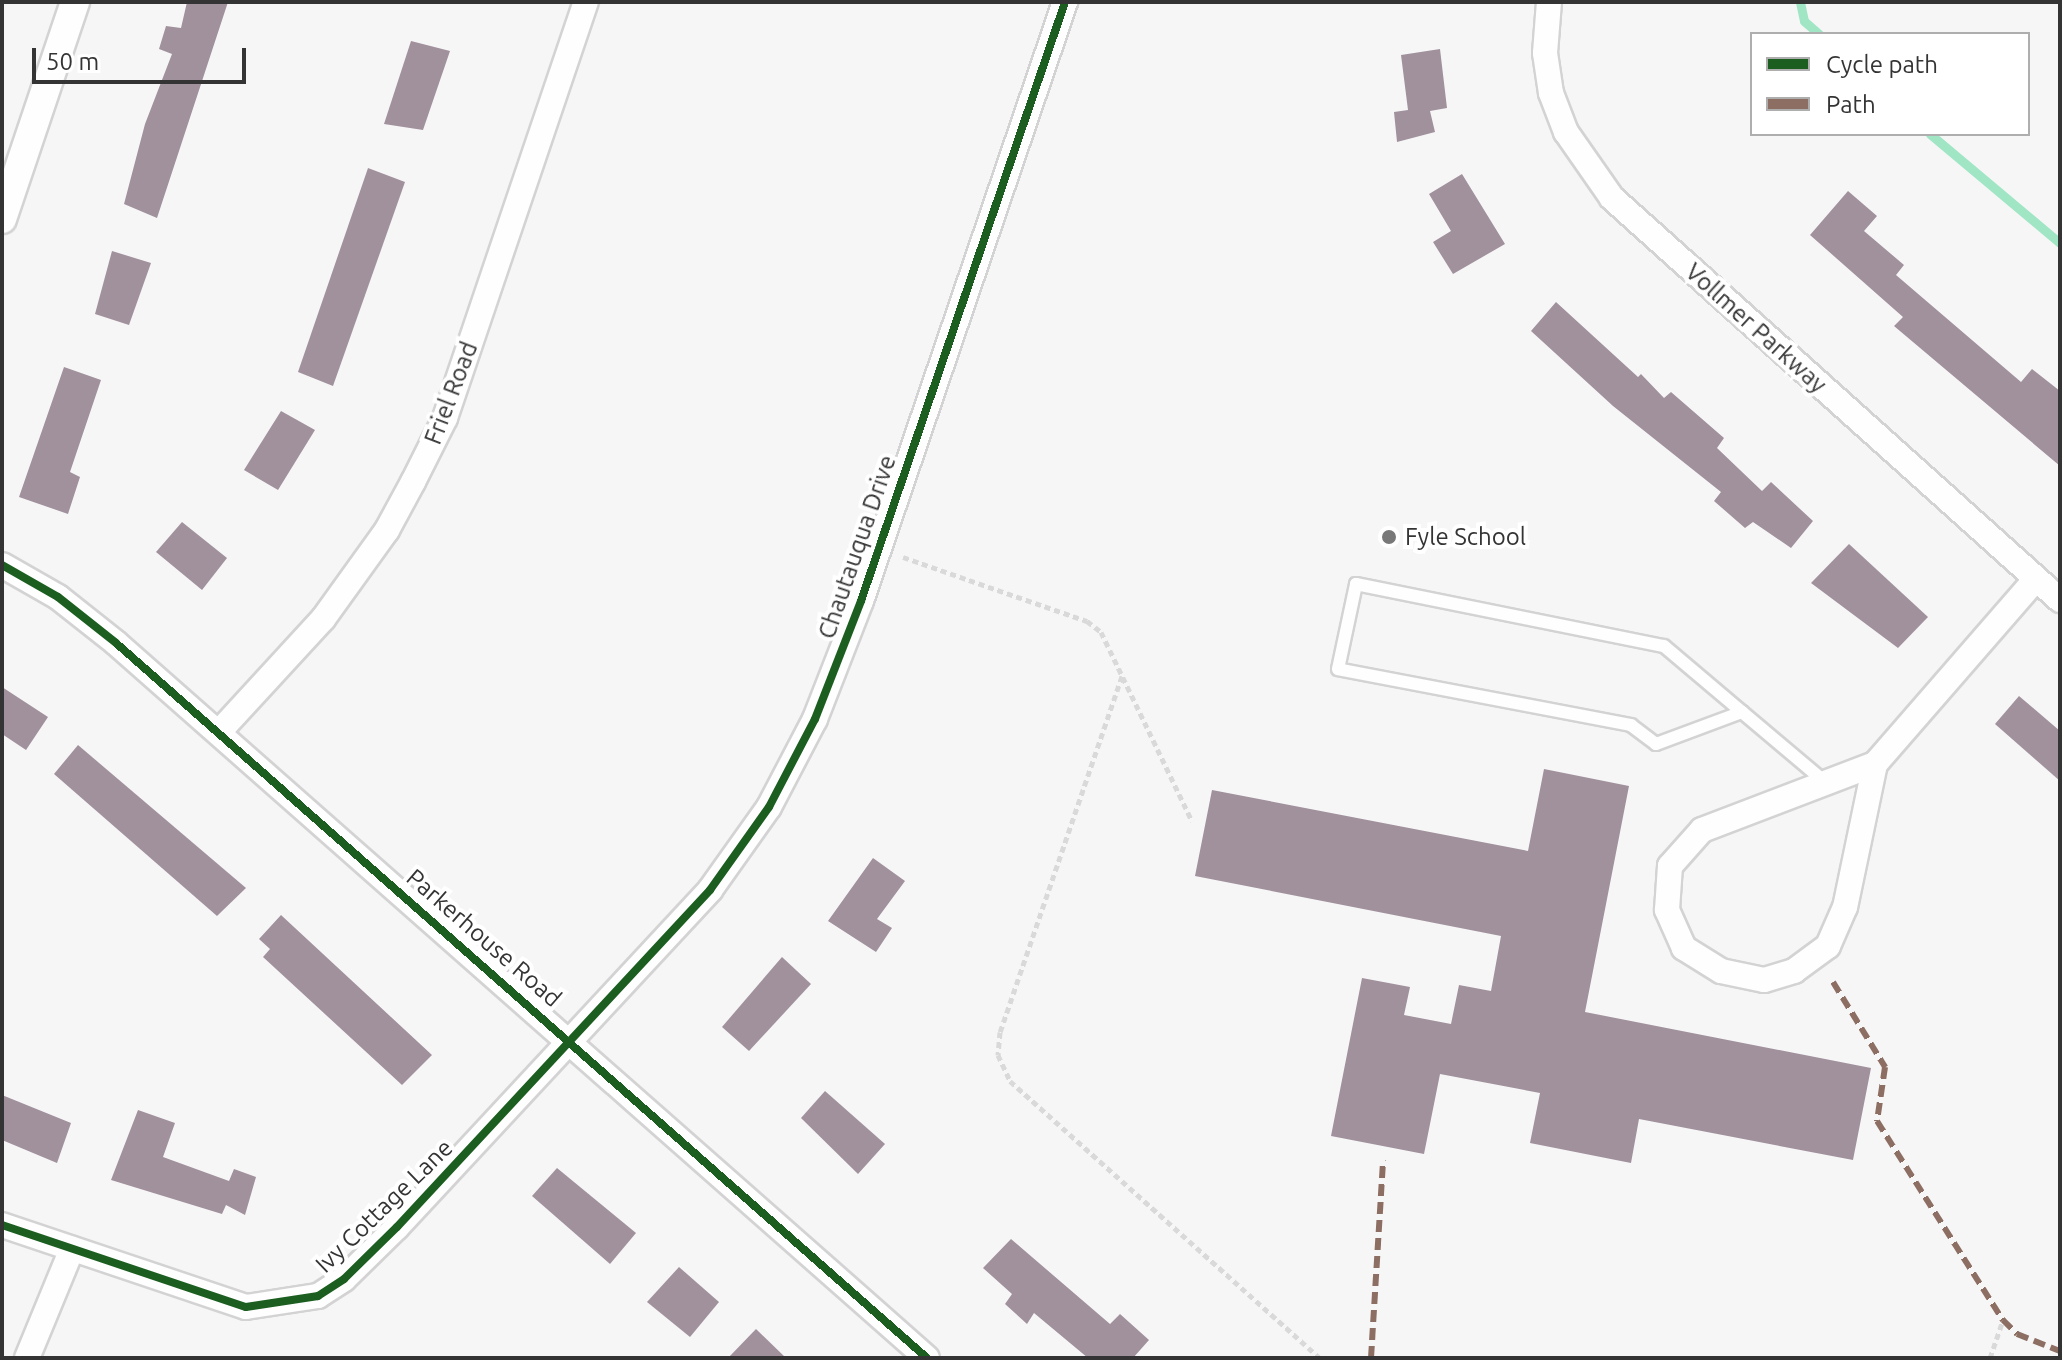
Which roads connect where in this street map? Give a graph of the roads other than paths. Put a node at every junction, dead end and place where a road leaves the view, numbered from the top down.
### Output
1 (75, 2) edge
2 (586, 2) edge
3 (1065, 2) edge
4 (1549, 2) edge
5 (2, 219) edge
6 (2, 565) edge
7 (2036, 579) junction
8 (2060, 600) edge
9 (1742, 712) junction
10 (219, 732) junction
11 (1875, 764) junction
12 (1825, 782) junction
13 (571, 1042) junction
14 (2, 1225) edge
15 (72, 1249) junction
16 (27, 1358) edge
17 (927, 1358) edge

1 - 5 street
2 - 10 street, Friel Road
3 - 13 street, Chautauqua Drive
4 - 7 street, Vollmer Parkway
6 - 10 street, Parkerhouse Road
7 - 8 street, Vollmer Parkway
7 - 11 street
9 - 9 lane
9 - 12 lane
10 - 13 street, Parkerhouse Road
11 - 12 street
11 - 12 street
13 - 15 street, Ivy Cottage Lane
13 - 17 street, Parkerhouse Road
14 - 15 street, Ivy Cottage Lane
15 - 16 street

